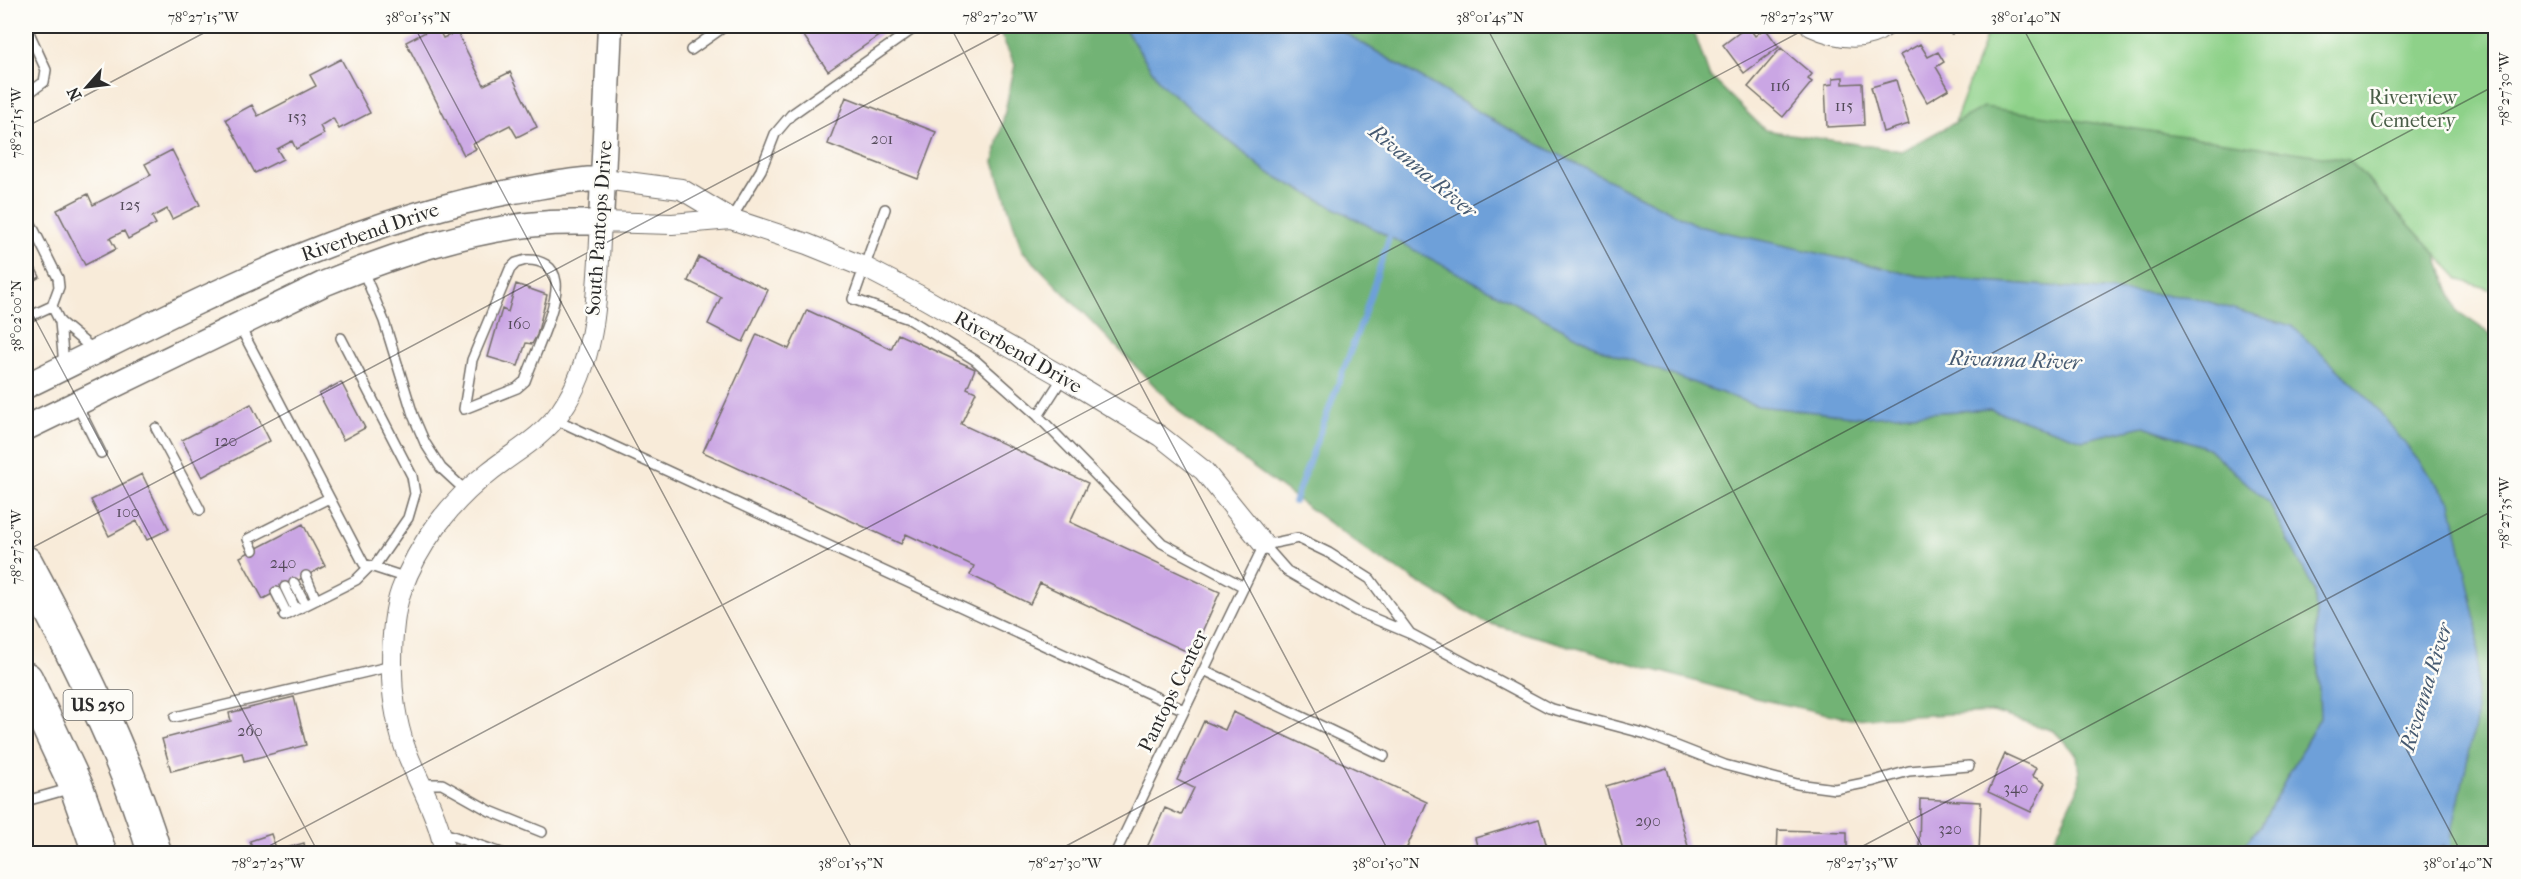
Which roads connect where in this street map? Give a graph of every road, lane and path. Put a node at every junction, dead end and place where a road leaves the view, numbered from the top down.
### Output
1 (26, 26) edge
2 (610, 26) edge
3 (725, 26) edge
4 (917, 26) edge
5 (1811, 26) edge
6 (1886, 26) edge
7 (691, 50) dead end
8 (26, 95) edge
9 (604, 179) junction
10 (885, 209) dead end
11 (731, 219) junction
12 (27, 220) edge
13 (601, 222) junction
14 (864, 267) junction
15 (362, 268) junction
16 (52, 306) junction
17 (26, 318) edge
18 (60, 322) junction
19 (239, 325) junction
20 (341, 338) dead end
21 (96, 352) junction
22 (64, 367) junction
23 (1063, 377) junction
24 (26, 386) edge
25 (76, 403) junction
26 (464, 409) joint
27 (1038, 416) junction
28 (554, 419) junction
29 (26, 428) edge
30 (156, 428) dead end
31 (101, 453) dead end
32 (466, 492) junction
33 (329, 498) junction
34 (200, 510) dead end
35 (279, 523) junction
36 (268, 529) junction
37 (285, 533) dead end
38 (258, 534) junction
39 (274, 539) dead end
40 (264, 544) dead end
41 (1264, 545) junction
42 (253, 550) dead end
43 (26, 563) edge
44 (372, 566) junction
45 (306, 576) dead end
46 (407, 578) junction
47 (1244, 587) junction
48 (276, 592) dead end
49 (316, 600) junction
50 (306, 605) junction
51 (296, 610) junction
52 (1411, 634) junction
53 (392, 666) junction
54 (1204, 670) junction
55 (32, 698) edge
56 (1184, 710) junction
57 (175, 717) dead end
58 (1384, 756) dead end
59 (1969, 766) dead end
60 (422, 784) junction
61 (76, 786) junction
62 (26, 801) edge
63 (439, 832) junction
64 (542, 832) dead end
65 (100, 854) edge
66 (155, 854) edge
67 (445, 854) edge
68 (504, 854) edge
69 (1115, 854) edge

1 - 8 lane
2 - 9 street, South Pantops Drive
3 - 7 lane
4 - 11 lane
5 - 6 street
9 - 11 street, Riverbend Drive
9 - 13 street, South Pantops Drive
9 - 21 street, Riverbend Drive
10 - 14 lane
11 - 13 street, Riverbend Drive
11 - 14 street, Riverbend Drive
12 - 16 lane
13 - 15 street, Riverbend Drive
13 - 28 street, South Pantops Drive
14 - 23 street, Riverbend Drive
14 - 27 lane
15 - 19 street, Riverbend Drive
15 - 32 lane
16 - 17 lane
16 - 18 lane
18 - 21 lane
18 - 22 lane
19 - 25 street, Riverbend Drive
19 - 33 lane
20 - 44 lane
21 - 22 street, Riverbend Drive
22 - 24 street, Riverbend Drive
23 - 27 lane
23 - 41 street, Riverbend Drive
25 - 29 street, Riverbend Drive
25 - 31 lane
26 - 26 lane
27 - 47 lane
28 - 32 street, South Pantops Drive
28 - 56 lane
30 - 34 lane
32 - 46 street, South Pantops Drive
33 - 35 lane
33 - 44 lane
35 - 36 lane
35 - 37 lane
36 - 38 lane
36 - 39 lane
38 - 40 lane
38 - 42 lane
41 - 47 lane, Pantops Center
41 - 52 lane
41 - 52 lane
43 - 66 highway, US 250
44 - 46 lane
44 - 49 lane
45 - 49 lane
46 - 53 street, South Pantops Drive
47 - 54 lane, Pantops Center
48 - 51 lane
49 - 50 lane
50 - 51 lane
50 - 51 lane
52 - 59 lane
53 - 57 lane
53 - 60 street, South Pantops Drive
54 - 56 lane, Pantops Center
54 - 58 lane
55 - 61 highway, US 250
56 - 69 lane, Pantops Center
60 - 63 street, South Pantops Drive
60 - 64 lane
61 - 62 lane
61 - 65 highway, US 250
63 - 67 street, South Pantops Drive
63 - 68 lane

